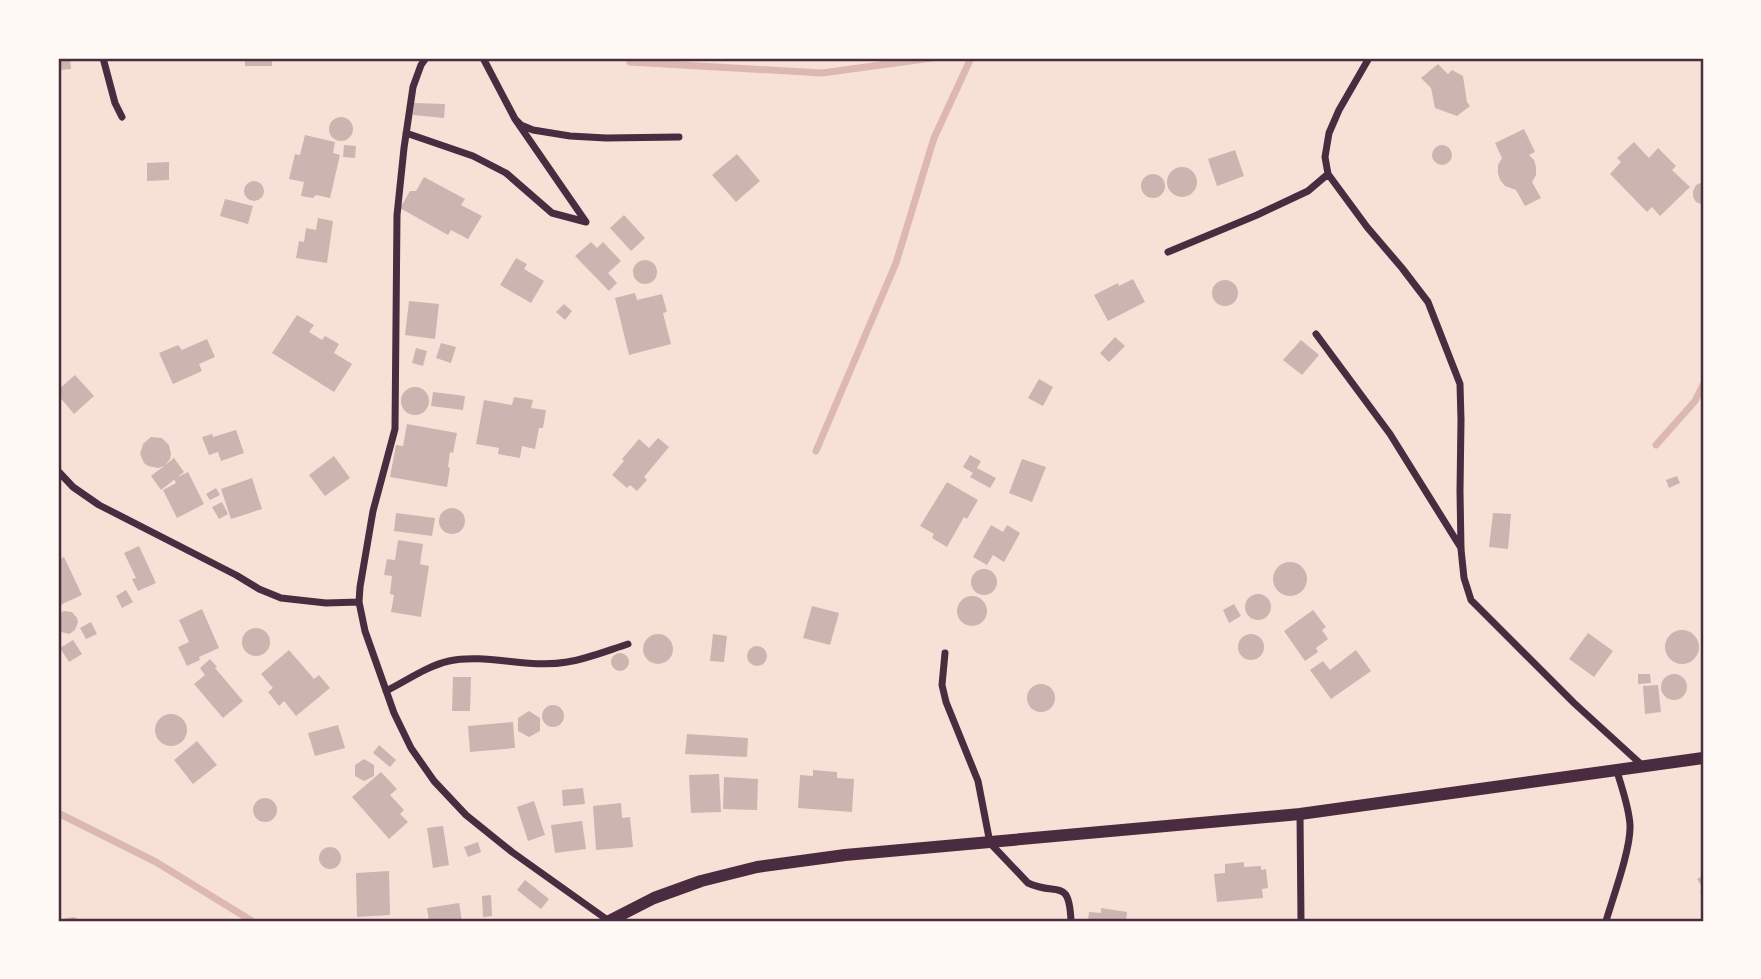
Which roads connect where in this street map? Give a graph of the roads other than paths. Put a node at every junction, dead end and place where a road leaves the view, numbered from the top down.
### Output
1 (103, 58) edge
2 (483, 58) edge
3 (1369, 58) edge
4 (421, 60) edge
5 (122, 117) dead end
6 (515, 119) junction
7 (406, 132) junction
8 (679, 137) dead end
9 (1328, 174) junction
10 (1168, 251) dead end
11 (1316, 334) dead end
12 (58, 471) edge
13 (1461, 549) junction
14 (359, 602) junction
15 (628, 644) dead end
16 (945, 653) dead end
17 (386, 691) junction
18 (1703, 758) edge
19 (1645, 767) junction
20 (1617, 771) junction
21 (1300, 814) junction
22 (990, 843) junction
23 (609, 921) edge
24 (1070, 921) edge
25 (1301, 921) edge
26 (1606, 921) edge

1 - 5 street
2 - 6 street
3 - 9 street
4 - 7 street
6 - 7 street
6 - 8 street
7 - 14 street
9 - 10 street
9 - 13 street
11 - 13 street
12 - 14 street
13 - 19 street
14 - 17 street
15 - 17 street
16 - 22 street
17 - 23 street
18 - 19 street
19 - 20 street
20 - 21 street
20 - 26 street
21 - 22 street
21 - 25 street
22 - 23 street
22 - 24 street

